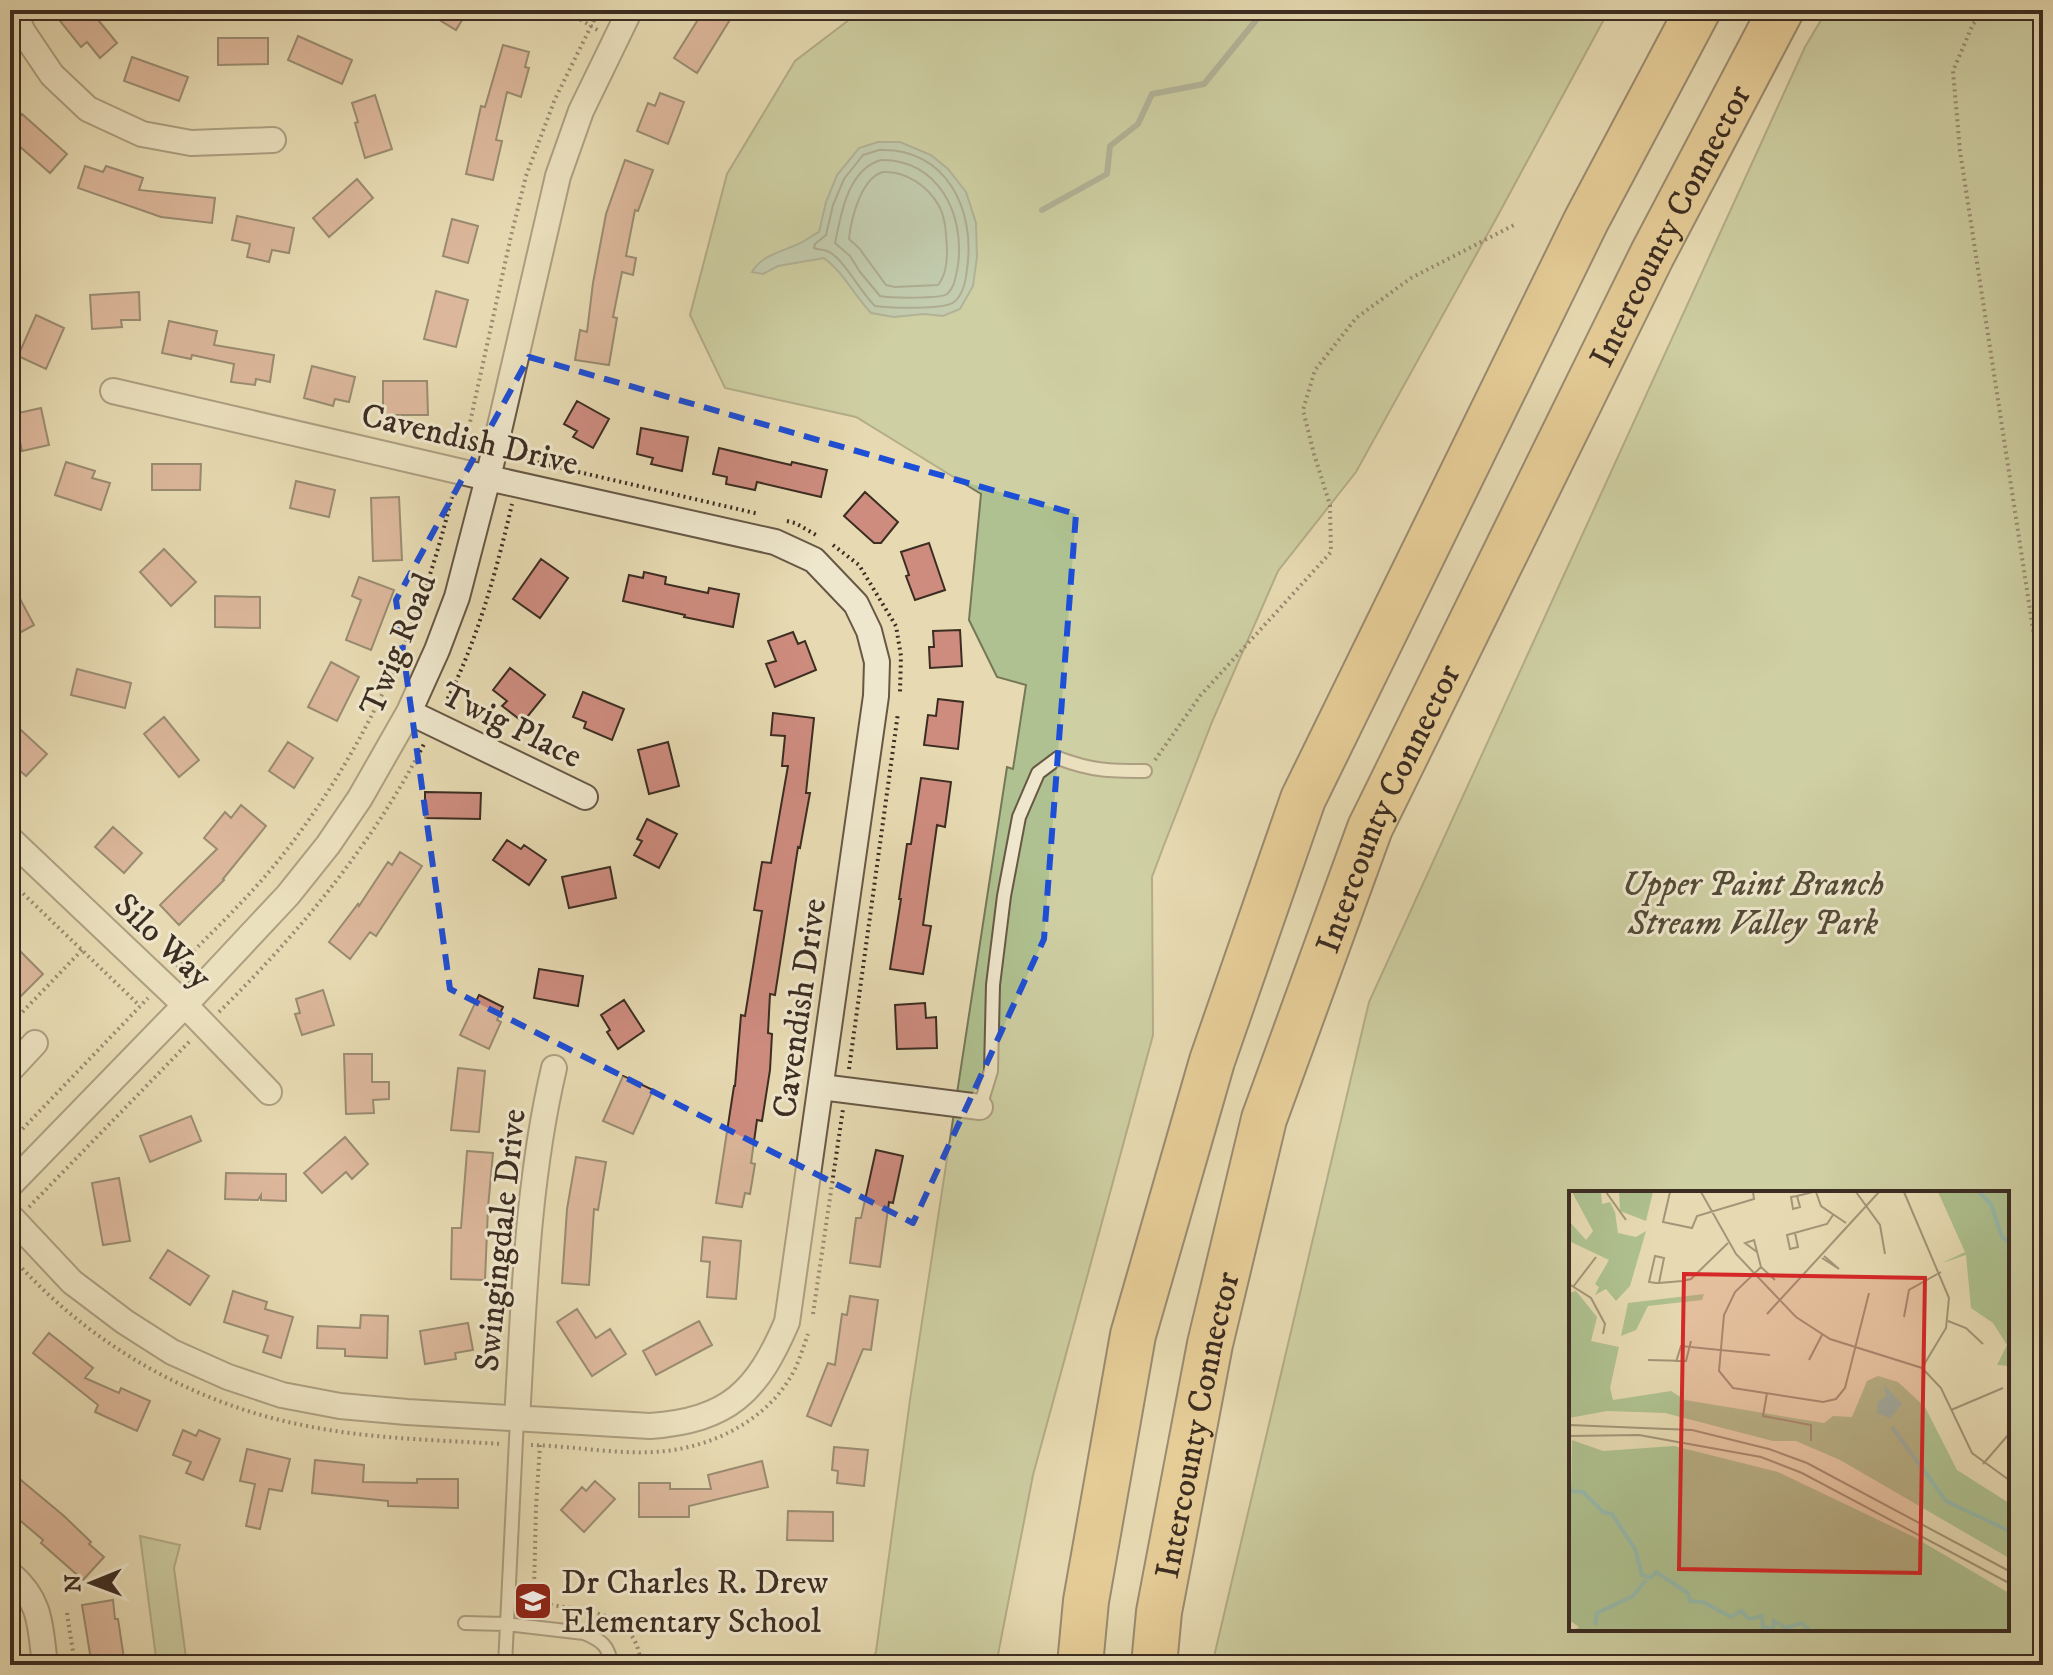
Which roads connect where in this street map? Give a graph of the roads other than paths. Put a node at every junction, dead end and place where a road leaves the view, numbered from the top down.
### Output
1 (13, 10) edge
2 (1698, 10) edge
3 (1781, 10) edge
4 (627, 11) edge
5 (273, 140) dead end
6 (113, 391) dead end
7 (488, 478) junction
8 (409, 712) junction
9 (1145, 771) road end
10 (585, 797) dead end
11 (10, 839) edge
12 (185, 1005) junction
13 (35, 1043) dead end
14 (554, 1068) dead end
15 (10, 1070) edge
16 (821, 1087) junction
17 (269, 1092) dead end
18 (980, 1107) joint
19 (10, 1185) edge
20 (10, 1216) edge
21 (517, 1419) junction
22 (10, 1574) edge
23 (465, 1623) dead end
24 (506, 1624) junction
25 (45, 1665) edge
26 (505, 1665) edge
27 (612, 1665) edge
28 (1080, 1665) edge
29 (1154, 1665) edge

1 - 5 street
2 - 28 highway, Intercounty Connector
3 - 29 highway, Intercounty Connector
4 - 7 street, Twig Road
6 - 7 street, Cavendish Drive
7 - 8 street, Twig Road
7 - 16 street, Cavendish Drive
8 - 10 street, Twig Place
8 - 12 street, Twig Road
9 - 18 lane
11 - 12 street, Silo Way
12 - 17 street, Silo Way
12 - 19 street, Twig Road
13 - 15 street
14 - 21 street, Swingingdale Drive
16 - 18 street
16 - 21 street, Cavendish Drive
20 - 21 street, Cavendish Drive
21 - 24 lane
22 - 25 street
23 - 24 lane
24 - 26 lane
24 - 27 lane

